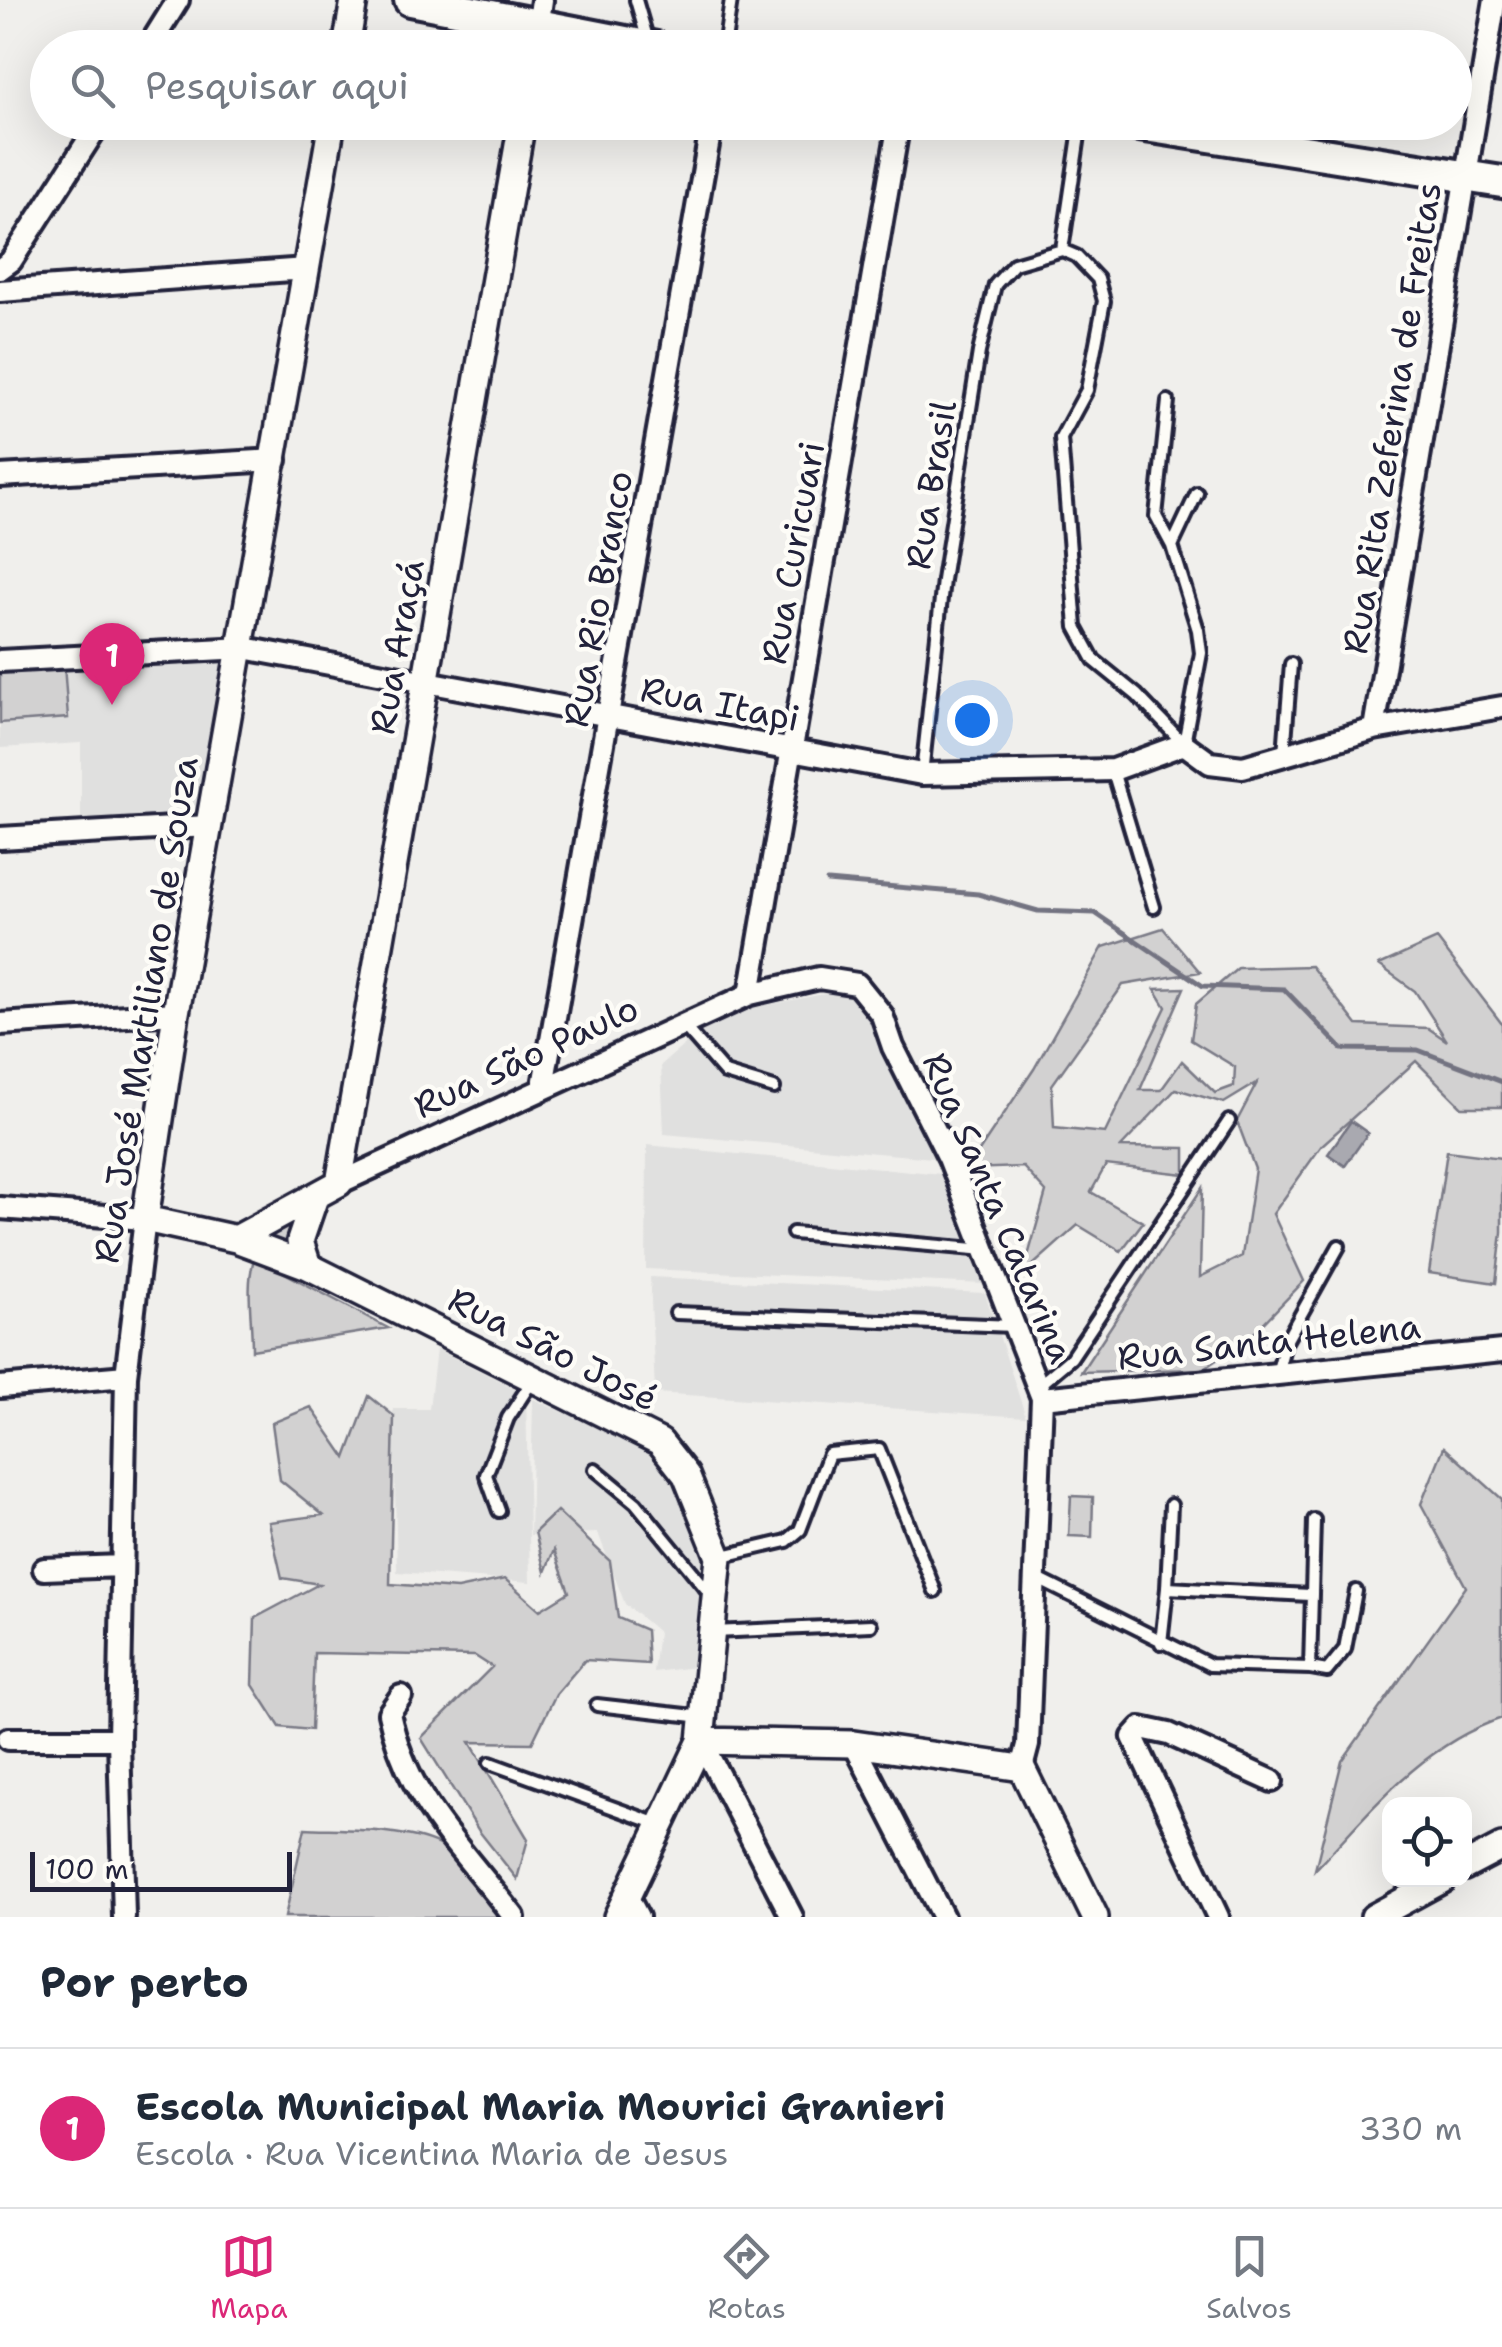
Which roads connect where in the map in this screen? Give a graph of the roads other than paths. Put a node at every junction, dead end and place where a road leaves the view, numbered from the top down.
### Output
1 (178, 0) edge
2 (354, 0) edge
3 (410, 0) edge
4 (636, 0) edge
5 (731, 0) edge
6 (1495, 0) edge
7 (538, 25) edge
8 (159, 30) edge
9 (349, 30) edge
10 (564, 30) edge
11 (646, 30) edge
12 (727, 30) edge
13 (89, 140) edge
14 (329, 140) edge
15 (519, 140) edge
16 (709, 140) edge
17 (896, 140) edge
18 (1078, 140) edge
19 (1235, 140) edge
20 (1472, 140) edge
21 (1472, 140) edge
22 (1466, 176) junction
23 (1502, 182) edge
24 (1062, 250) junction
25 (0, 269) edge
26 (306, 270) junction
27 (0, 291) edge
28 (1168, 401) dead end
29 (276, 460) junction
30 (0, 476) edge
31 (1196, 493) dead end
32 (1172, 546) junction
33 (244, 648) junction
34 (0, 662) edge
35 (1292, 664) dead end
36 (427, 682) junction
37 (1502, 707) edge
38 (611, 716) junction
39 (1374, 729) junction
40 (1184, 744) junction
41 (792, 750) junction
42 (1284, 754) junction
43 (1113, 770) junction
44 (922, 774) junction
45 (208, 826) junction
46 (0, 838) edge
47 (1154, 907) dead end
48 (857, 984) joint
49 (750, 994) junction
50 (176, 1013) junction
51 (0, 1024) edge
52 (682, 1024) junction
53 (543, 1086) junction
54 (774, 1088) dead end
55 (1229, 1121) dead end
56 (339, 1183) junction
57 (315, 1197) junction
58 (0, 1208) edge
59 (146, 1219) junction
60 (793, 1233) dead end
61 (236, 1238) junction
62 (1339, 1246) dead end
63 (986, 1250) junction
64 (308, 1266) junction
65 (676, 1313) dead end
66 (1017, 1327) junction
67 (1502, 1351) edge
68 (1277, 1374) junction
69 (126, 1376) junction
70 (534, 1377) junction
71 (0, 1387) edge
72 (1040, 1392) junction
73 (595, 1469) dead end
74 (1171, 1505) dead end
75 (498, 1511) dead end
76 (1314, 1520) dead end
77 (719, 1557) junction
78 (120, 1566) junction
79 (44, 1569) dead end
80 (1038, 1578) junction
81 (1167, 1588) junction
82 (1356, 1591) dead end
83 (935, 1592) dead end
84 (1310, 1596) junction
85 (716, 1601) junction
86 (871, 1626) dead end
87 (712, 1632) junction
88 (1161, 1643) junction
89 (1310, 1668) junction
90 (400, 1696) dead end
91 (597, 1704) dead end
92 (702, 1729) junction
93 (8, 1739) dead end
94 (119, 1739) junction
95 (854, 1744) junction
96 (490, 1763) dead end
97 (1022, 1768) junction
98 (1272, 1781) dead end
99 (662, 1826) junction
100 (1502, 1847) edge
101 (1472, 1863) edge
102 (1429, 1887) edge
103 (628, 1911) edge
104 (124, 1917) edge
105 (514, 1917) edge
106 (792, 1917) edge
107 (944, 1917) edge
108 (1095, 1917) edge
109 (1218, 1917) edge
110 (1374, 1917) edge

1 - 8 street
2 - 9 street
3 - 7 main road
4 - 11 lane
5 - 12 lane
6 - 20 street, Rua Rita Zeferina de Freitas
7 - 10 main road
13 - 25 street
14 - 26 street, Rua José Martiliano de Souza
15 - 36 street, Rua Araçá
16 - 38 street, Rua Rio Branco
17 - 41 street, Rua Curicuari
18 - 24 lane
19 - 22 main road
21 - 22 street, Rua Rita Zeferina de Freitas
22 - 23 main road
22 - 39 street, Rua Rita Zeferina de Freitas
24 - 40 lane
24 - 44 lane, Rua Brasil
26 - 27 street
26 - 29 street, Rua José Martiliano de Souza
28 - 32 lane
29 - 30 street
29 - 33 street, Rua José Martiliano de Souza
31 - 32 lane
32 - 40 lane
33 - 34 street, Rua Itapi
33 - 36 street, Rua Itapi
33 - 45 street, Rua José Martiliano de Souza
35 - 42 lane
36 - 38 street, Rua Itapi
36 - 56 street, Rua Araçá
37 - 39 street
38 - 41 street, Rua Itapi
38 - 53 street, Rua Rio Branco
39 - 42 street
40 - 42 street
40 - 43 street, Rua Itapi
41 - 44 street, Rua Itapi
41 - 49 street, Rua Curicuari
43 - 44 street, Rua Itapi
43 - 47 lane
45 - 46 street
45 - 50 street, Rua José Martiliano de Souza
48 - 49 street, Rua São Paulo
48 - 63 street, Rua Santa Catarina
49 - 52 street, Rua São Paulo
50 - 51 street
50 - 59 street, Rua José Martiliano de Souza
52 - 53 street, Rua São Paulo
52 - 54 lane
53 - 56 street, Rua São Paulo
55 - 72 lane
56 - 57 street, Rua São Paulo
57 - 61 street, Rua São Paulo
57 - 64 street
58 - 59 street
59 - 61 street, Rua São José
59 - 69 street, Rua José Martiliano de Souza
60 - 63 lane
61 - 64 street, Rua São José
62 - 68 lane
63 - 66 street, Rua Santa Catarina
64 - 70 street, Rua São José
65 - 66 lane
66 - 72 street, Rua Santa Catarina
67 - 68 street, Rua Santa Helena
68 - 72 street, Rua Santa Helena
69 - 71 street
69 - 78 street, Rua José Martiliano de Souza
70 - 75 lane
70 - 77 street, Rua São José
72 - 80 street, Rua Santa Catarina
73 - 85 lane
74 - 81 lane
76 - 84 lane
77 - 83 lane
77 - 85 street, Rua São José
78 - 79 street
78 - 94 street, Rua José Martiliano de Souza
80 - 88 lane
80 - 97 street, Rua Santa Catarina
81 - 84 lane
81 - 88 lane
82 - 89 lane
84 - 89 lane
85 - 87 street, Rua São José
86 - 87 lane
87 - 92 street, Rua São José
88 - 89 lane
90 - 105 street
91 - 92 lane
92 - 95 street
92 - 99 street, Rua São José
92 - 106 street
93 - 94 street
94 - 104 street, Rua José Martiliano de Souza
95 - 97 street
95 - 107 street
96 - 99 lane
97 - 108 street
98 - 109 street
99 - 103 street, Rua São José
100 - 101 street
102 - 110 street

